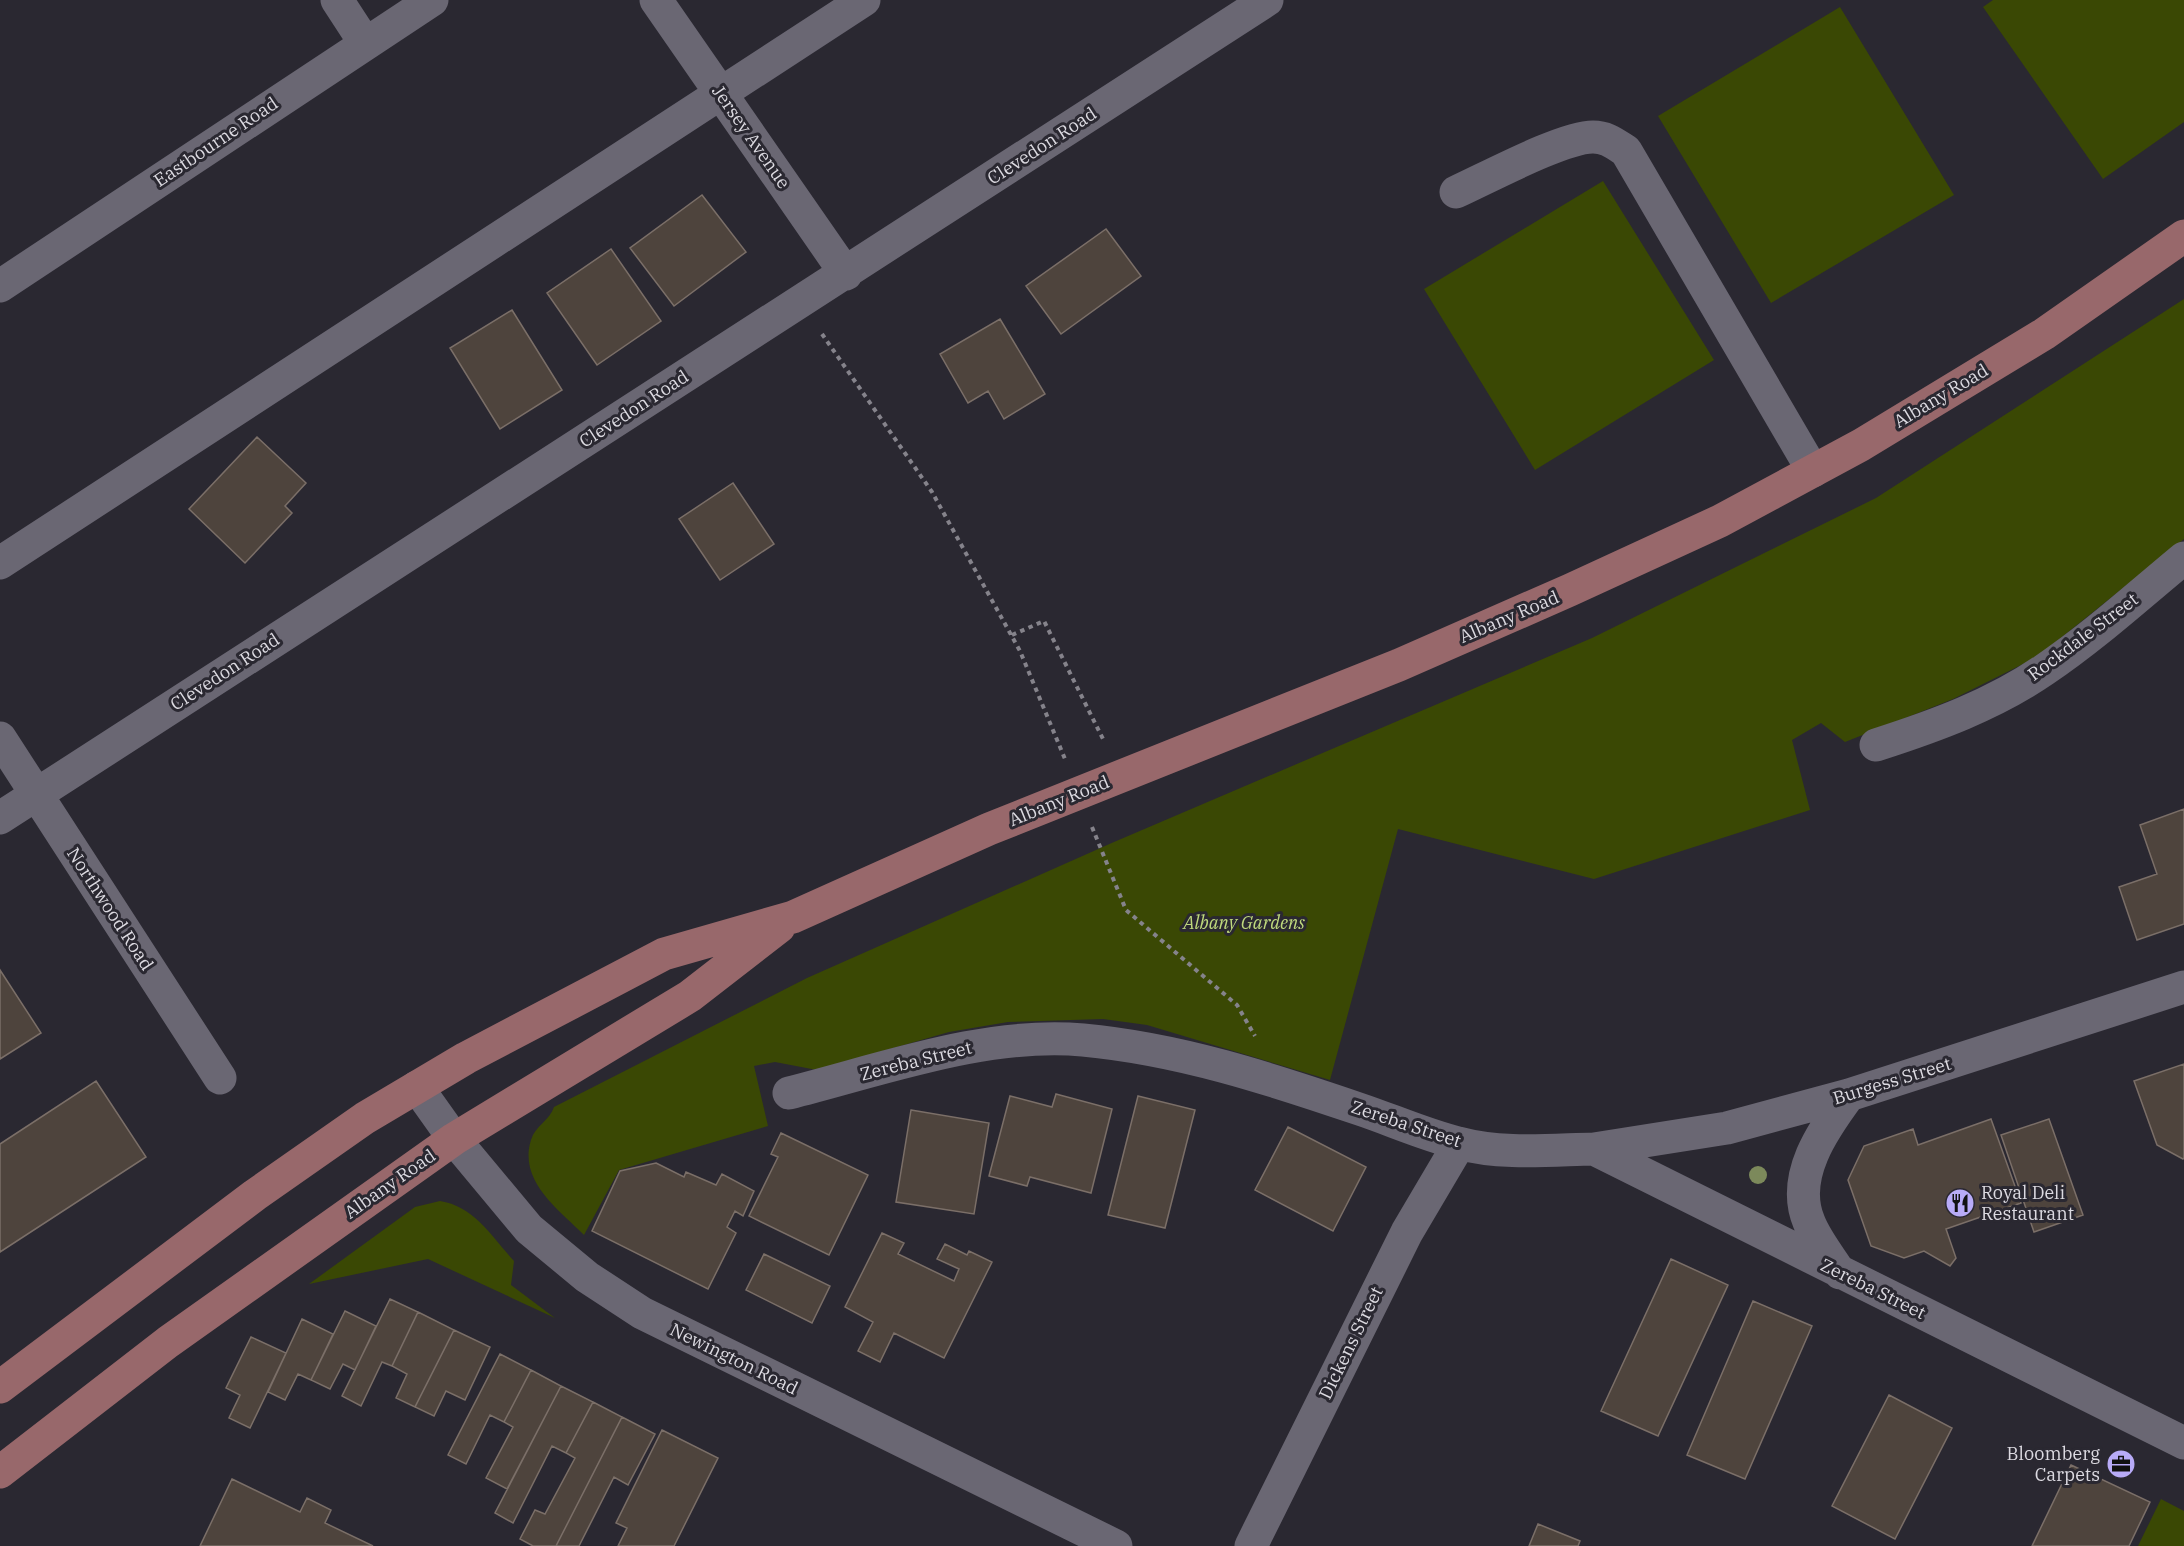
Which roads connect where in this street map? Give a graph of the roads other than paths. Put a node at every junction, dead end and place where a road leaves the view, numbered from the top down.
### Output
1 (337, 0) edge
2 (432, 0) edge
3 (656, 0) edge
4 (864, 0) edge
5 (1267, 0) edge
6 (365, 43) junction
7 (721, 94) junction
8 (1456, 192) dead end
9 (2184, 236) edge
10 (846, 274) junction
11 (0, 286) edge
12 (1814, 471) junction
13 (2184, 558) edge
14 (0, 563) edge
15 (0, 738) edge
16 (1876, 745) dead end
17 (35, 794) junction
18 (0, 818) edge
19 (793, 916) junction
20 (2184, 987) edge
21 (220, 1078) dead end
22 (417, 1087) junction
23 (789, 1093) dead end
24 (1849, 1095) junction
25 (454, 1139) junction
26 (1459, 1144) junction
27 (1594, 1149) junction
28 (1840, 1273) junction
29 (0, 1387) edge
30 (2184, 1443) edge
31 (0, 1472) edge
32 (1116, 1546) edge
33 (1251, 1546) edge

1 - 6 street
2 - 6 street, Eastbourne Road
3 - 7 street, Jersey Avenue
4 - 7 street
5 - 10 street, Clevedon Road
6 - 11 street, Eastbourne Road
7 - 10 street, Jersey Avenue
7 - 14 street
8 - 12 street
9 - 12 main road, Albany Road
10 - 17 street, Clevedon Road
12 - 19 main road, Albany Road
13 - 16 street, Rockdale Street
15 - 17 street, Northwood Road
17 - 18 street, Clevedon Road
17 - 21 street, Northwood Road
19 - 22 main road, Albany Road
19 - 25 main road, Albany Road
20 - 24 street, Burgess Street
22 - 25 street, Newington Road
22 - 29 main road, Albany Road
23 - 26 street, Zereba Street
24 - 27 street, Burgess Street
24 - 28 street
25 - 31 main road, Albany Road
25 - 32 street, Newington Road
26 - 27 street, Zereba Street
26 - 33 street, Dickens Street
27 - 28 street, Zereba Street
28 - 30 street, Zereba Street

